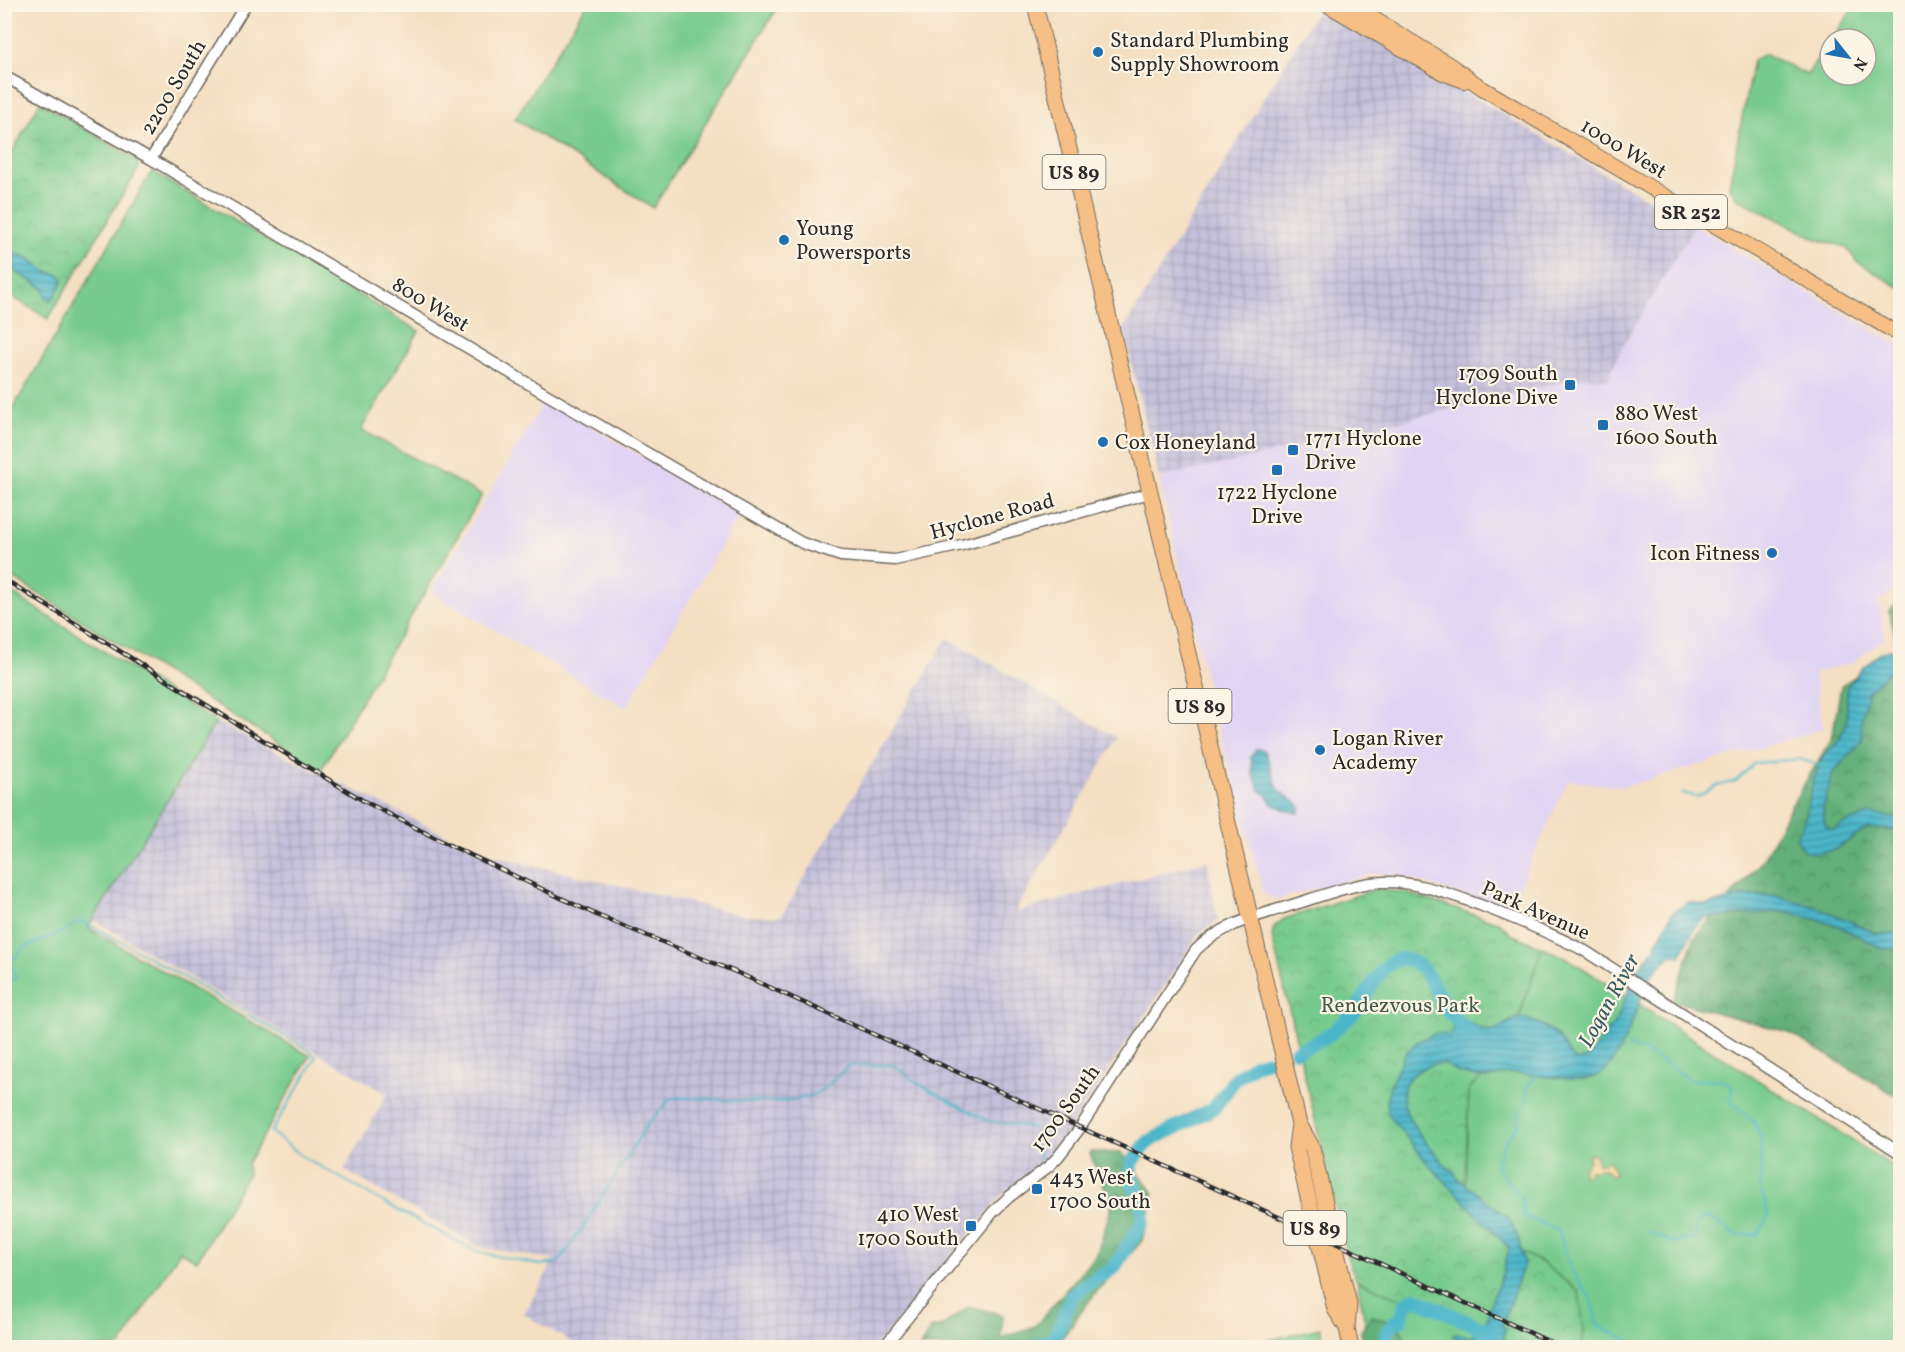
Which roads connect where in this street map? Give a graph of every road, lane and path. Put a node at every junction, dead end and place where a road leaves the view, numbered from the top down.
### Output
1 (246, 4) edge
2 (1035, 4) edge
3 (1326, 4) edge
4 (1342, 4) edge
5 (1350, 4) edge
6 (1460, 72) junction
7 (4, 76) edge
8 (1482, 88) junction
9 (151, 159) junction
10 (1900, 335) edge
11 (1150, 493) junction
12 (841, 556) joint
13 (1250, 919) junction
14 (1900, 1153) edge
15 (883, 1347) edge
16 (1351, 1347) edge

1 - 9 street, 2200 South
2 - 11 highway, US 89
3 - 8 main road, 1000 West / SR 252
4 - 6 main road, SR 252
5 - 6 main road, 1000 West / SR 252
6 - 8 main road, 1000 West / SR 252
7 - 9 street, 800 West
8 - 10 main road, 1000 West / SR 252
9 - 12 street, 800 West
11 - 12 street, Hyclone Road
11 - 13 highway, US 89
13 - 14 street, Park Avenue
13 - 15 street, 1700 South
13 - 16 highway, US 89

